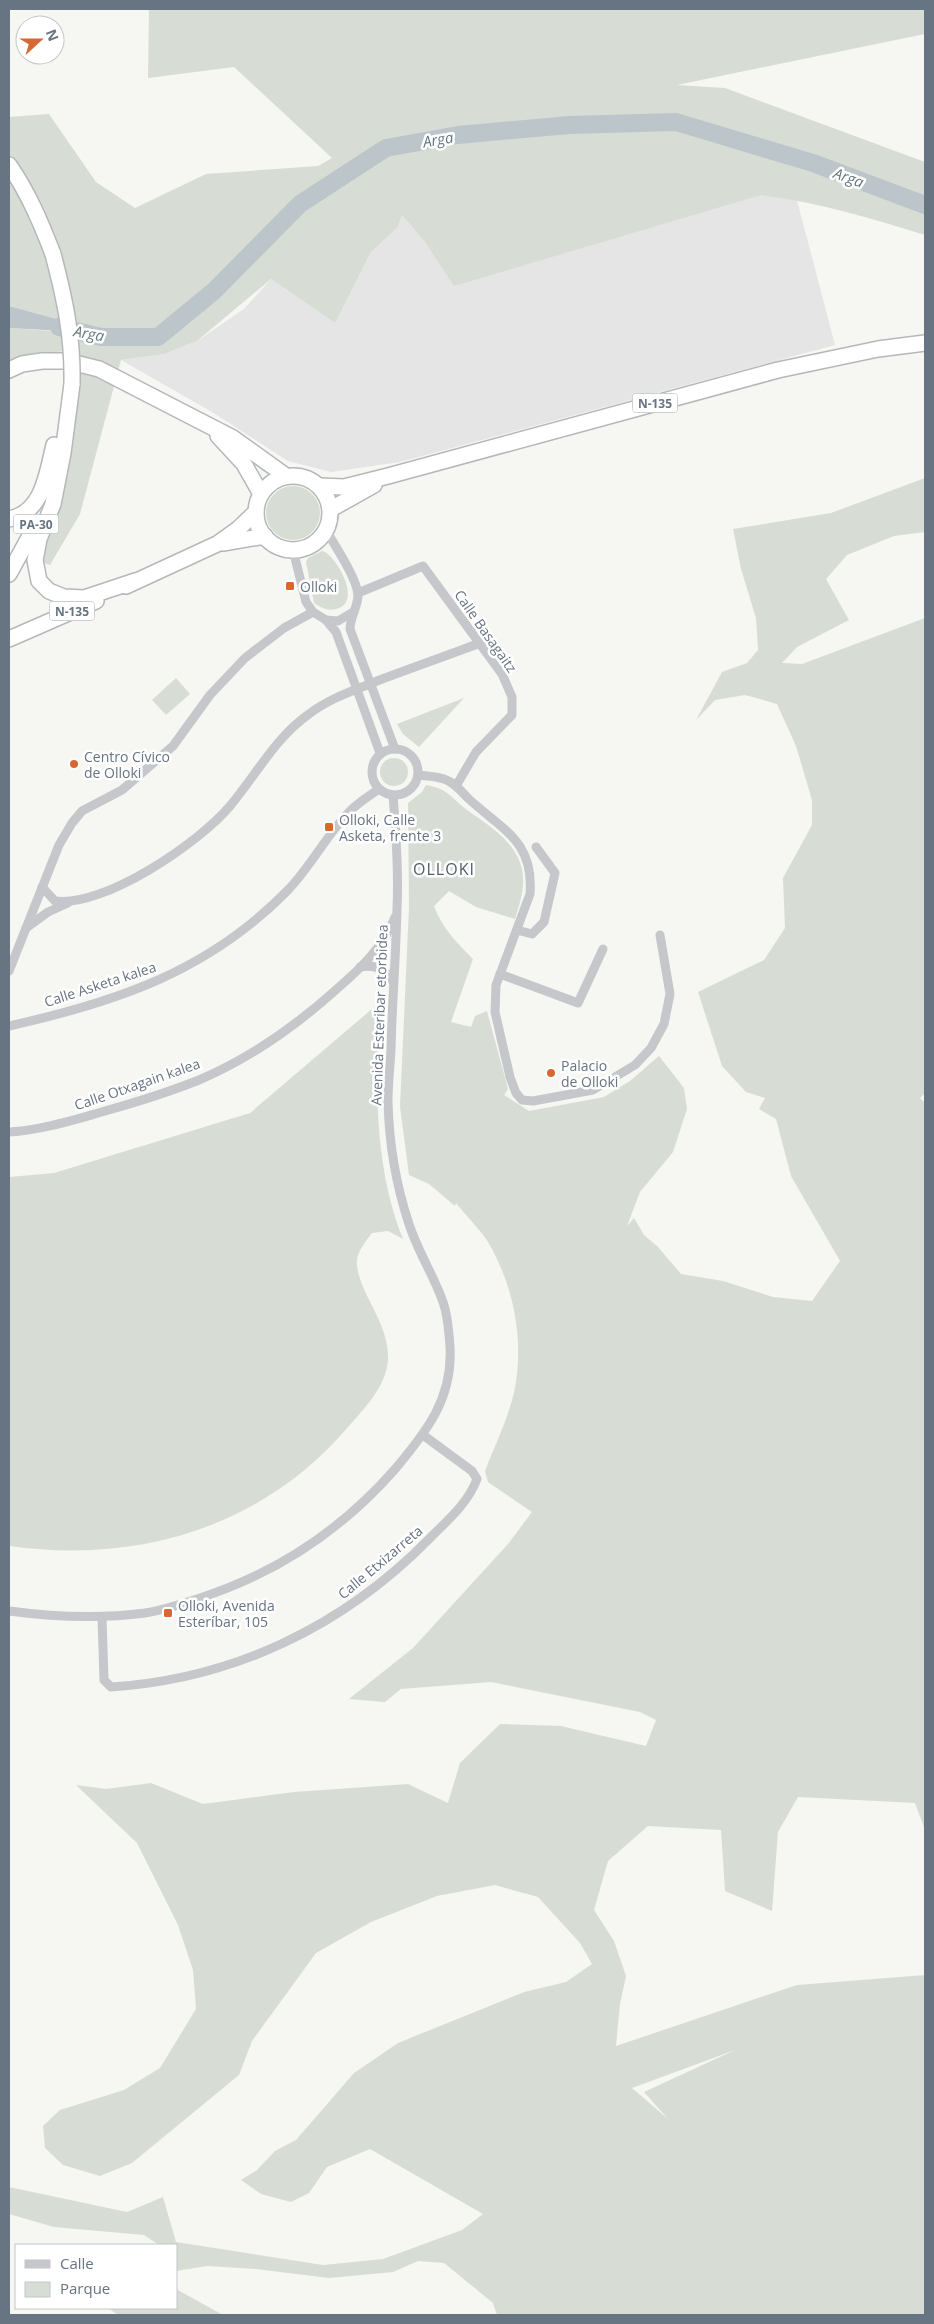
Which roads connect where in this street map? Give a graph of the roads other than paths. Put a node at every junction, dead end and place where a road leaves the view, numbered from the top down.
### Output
1 (9, 165) edge
2 (925, 343) edge
3 (42, 361) junction
4 (9, 370) edge
5 (9, 377) edge
6 (70, 402) junction
7 (208, 427) junction
8 (58, 471) junction
9 (286, 476) junction
10 (388, 476) junction
11 (320, 486) junction
12 (261, 494) junction
13 (330, 509) junction
14 (256, 512) junction
15 (9, 519) edge
16 (326, 530) junction
17 (265, 536) junction
18 (217, 544) junction
19 (293, 550) junction
20 (9, 574) edge
21 (134, 581) junction
22 (358, 593) junction
23 (313, 612) junction
24 (353, 612) junction
25 (326, 620) junction
26 (9, 639) edge
27 (480, 643) junction
28 (371, 684) junction
29 (358, 688) junction
30 (395, 749) junction
31 (380, 754) junction
32 (418, 775) junction
33 (456, 786) junction
34 (379, 789) junction
35 (393, 795) junction
36 (536, 847) dead end
37 (42, 886) junction
38 (68, 903) junction
39 (397, 912) junction
40 (26, 928) junction
41 (518, 930) junction
42 (660, 935) dead end
43 (603, 949) dead end
44 (360, 967) junction
45 (9, 971) edge
46 (500, 974) junction
47 (394, 982) junction
48 (9, 1020) edge
49 (25, 1023) junction
50 (9, 1026) edge
51 (9, 1031) edge
52 (9, 1132) edge
53 (423, 1435) junction
54 (9, 1612) edge
55 (102, 1617) junction

1 - 6 highway, PA-30, bridge
2 - 10 highway, N-135
3 - 4 highway
3 - 5 highway
3 - 7 highway
6 - 8 highway, PA-30
6 - 15 highway
7 - 9 highway
7 - 12 highway
8 - 20 highway, PA-30
8 - 21 highway
9 - 11 highway, N-135
9 - 12 highway
10 - 11 highway, N-135
10 - 13 highway, N-135
11 - 13 highway
12 - 14 highway
13 - 16 highway
14 - 17 highway
14 - 18 highway, N-135
16 - 19 highway
16 - 22 street
17 - 18 highway, N-135
17 - 19 highway
18 - 21 highway, N-135
19 - 23 street
21 - 26 highway, N-135
22 - 24 street
22 - 27 street, Calle Basagaitz
23 - 25 street
23 - 37 street
24 - 25 street
24 - 28 street
25 - 29 street
27 - 28 street
27 - 33 street, Calle Basagaitz
28 - 29 street
28 - 30 street
29 - 31 street
29 - 38 street
30 - 31 street
30 - 32 street
31 - 34 street
32 - 33 street
32 - 35 street
33 - 41 street
34 - 35 street
34 - 49 street, Calle Asketa kalea
35 - 39 street, Avenida Esteribar etorbidea
36 - 41 street
37 - 38 street
37 - 40 street
38 - 40 street
39 - 44 street, Calle Otxagain kalea
39 - 47 street, Avenida Esteribar etorbidea
40 - 45 street
41 - 46 street
42 - 46 street
43 - 46 street
44 - 47 street
44 - 52 street, Calle Otxagain kalea
47 - 53 street, Avenida Esteribar etorbidea
48 - 49 street, Calle Asketa kalea
49 - 50 street, Calle Asketa kalea
49 - 51 street, Calle Asketa kalea
53 - 55 street, Avenida Esteribar etorbidea
53 - 55 street, Calle Etxizarreta
54 - 55 street, Avenida Esteribar etorbidea

